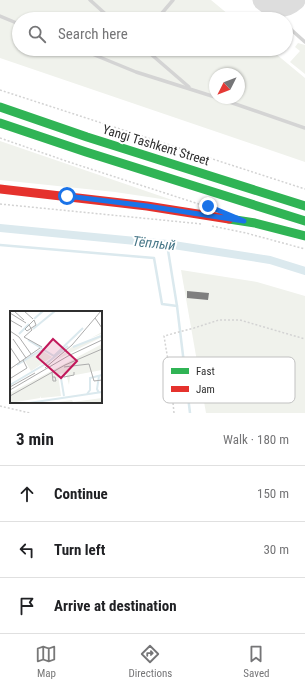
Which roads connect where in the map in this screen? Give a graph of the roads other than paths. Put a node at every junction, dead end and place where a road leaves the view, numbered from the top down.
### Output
1 (90, 0) edge
2 (173, 0) edge
3 (103, 12) edge
4 (164, 12) edge
5 (0, 16) edge
6 (12, 21) edge
7 (293, 31) edge
8 (305, 42) edge
9 (97, 56) edge
10 (152, 56) edge
11 (191, 89) junction
12 (209, 95) edge
13 (235, 104) edge
14 (0, 107) edge
15 (0, 123) edge
16 (305, 128) edge
17 (0, 188) edge
18 (305, 206) edge
19 (305, 221) edge
20 (305, 236) edge

1 - 3 lane
2 - 4 lane
5 - 6 lane
7 - 8 lane
9 - 11 lane
10 - 11 lane
11 - 12 lane
13 - 16 lane
14 - 18 main road, Yangi Tashkent Street
15 - 19 main road, Yangi Tashkent Street
17 - 20 main road

